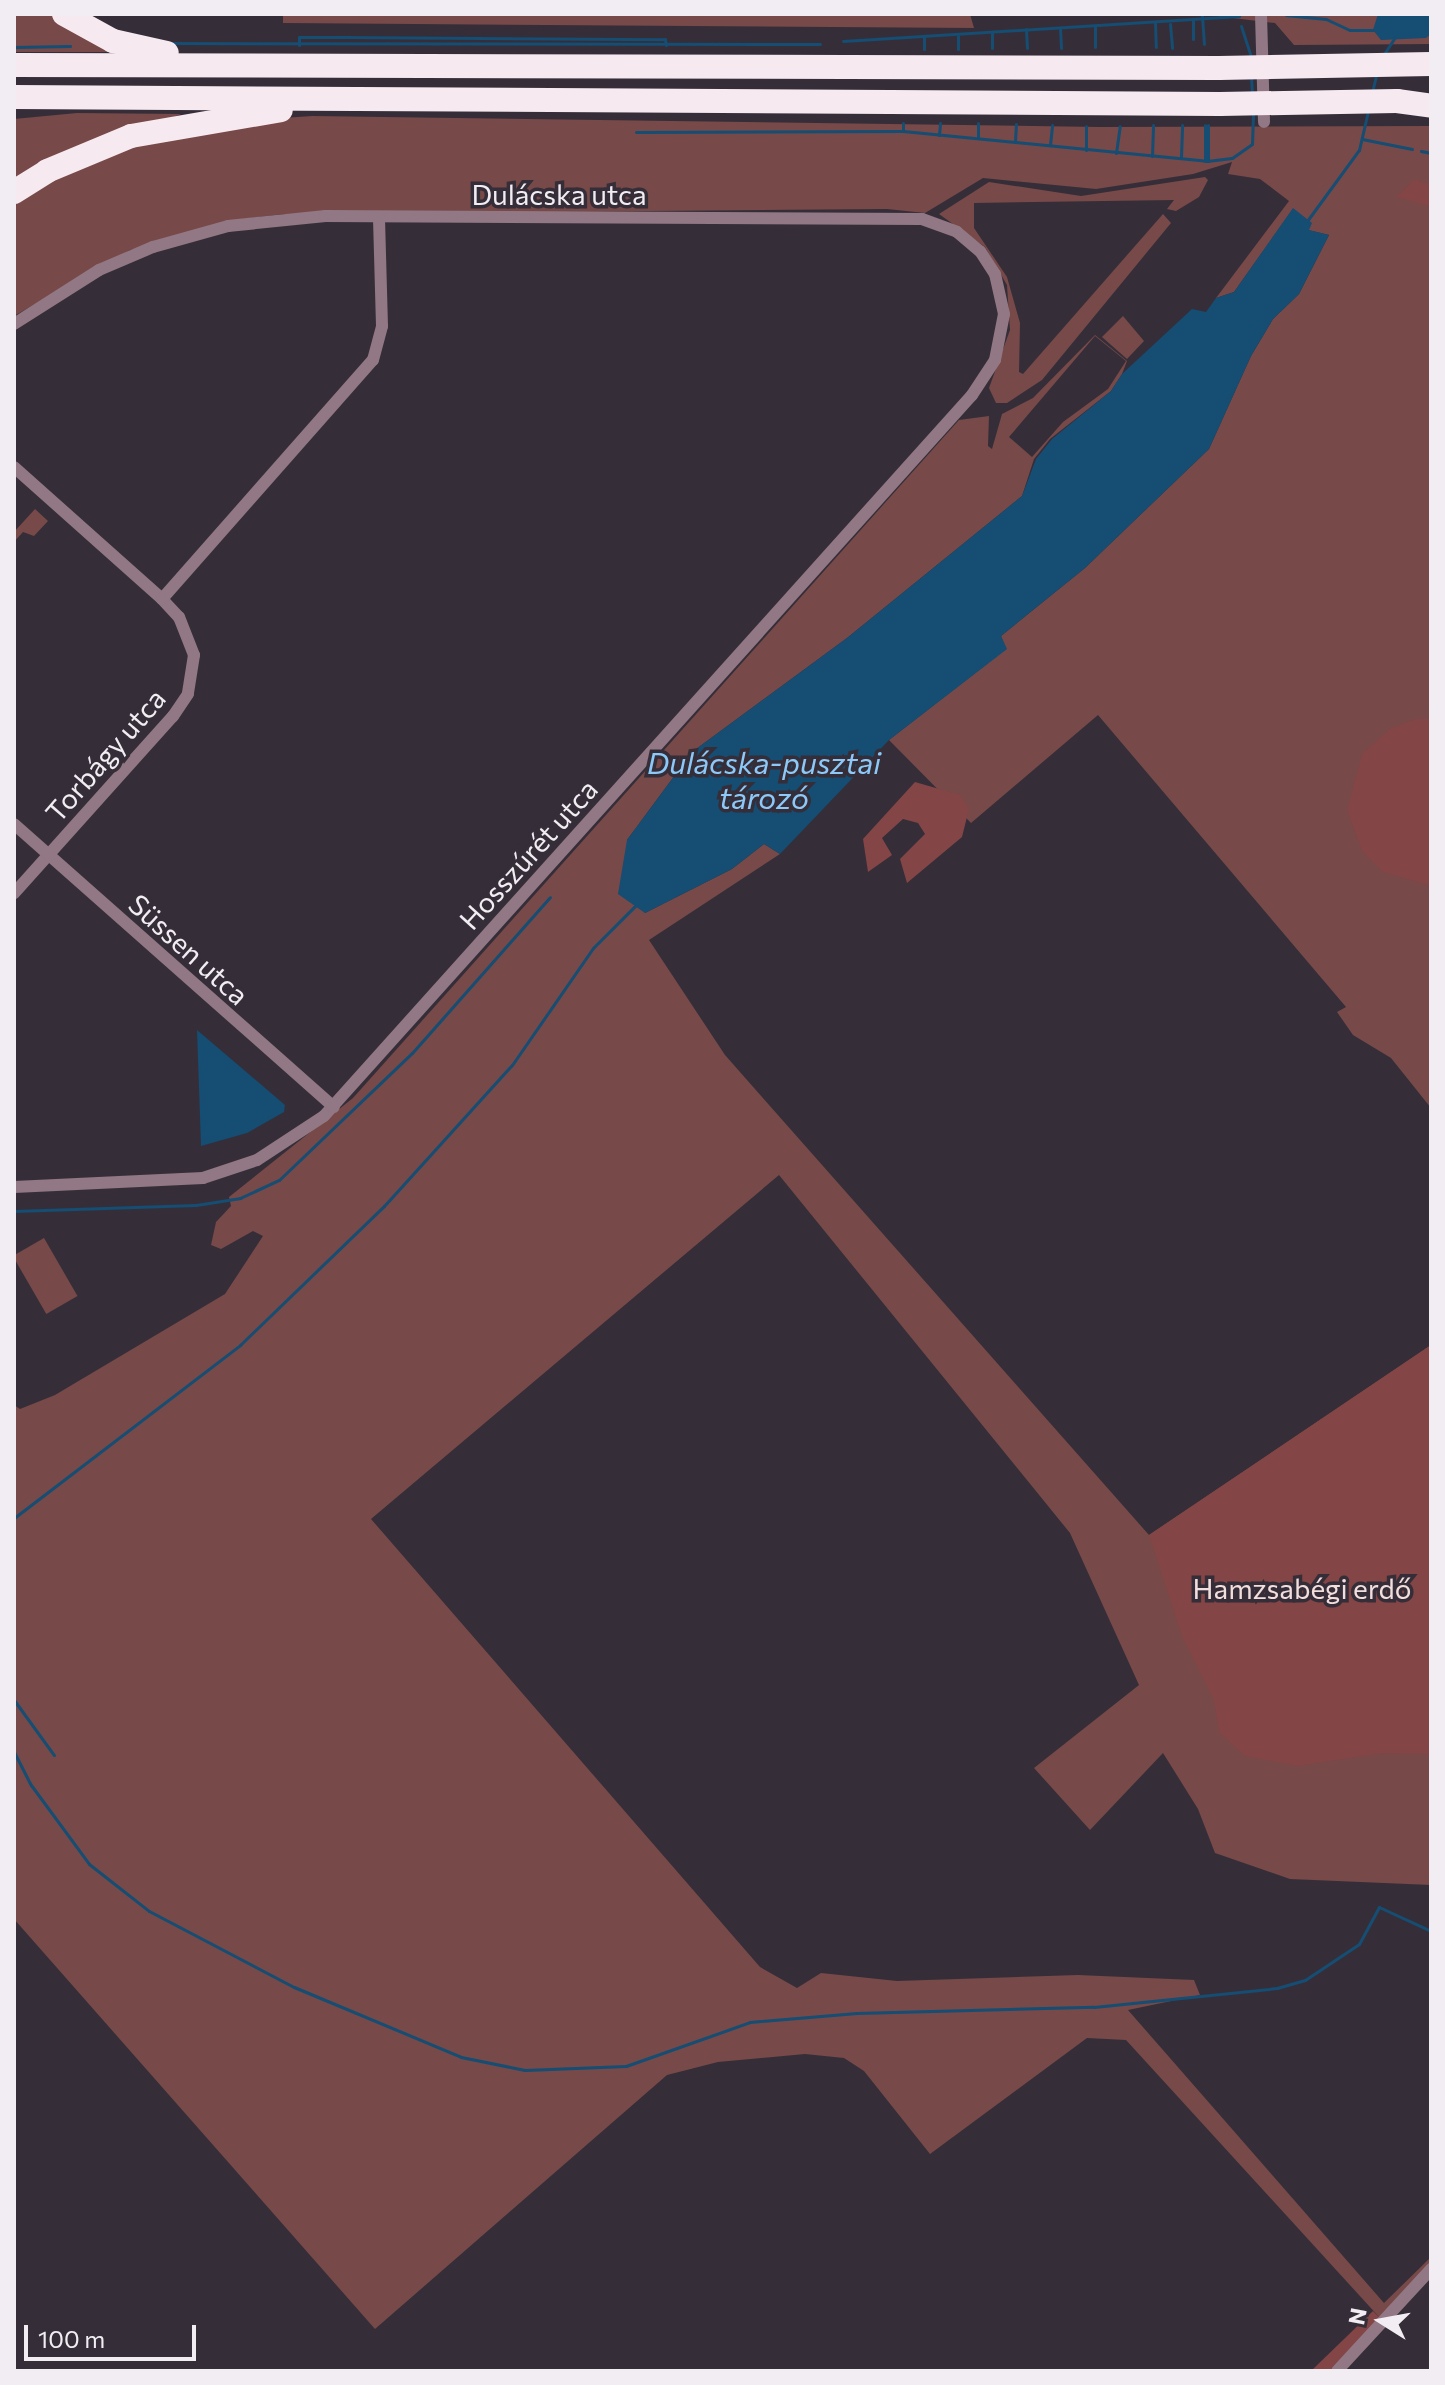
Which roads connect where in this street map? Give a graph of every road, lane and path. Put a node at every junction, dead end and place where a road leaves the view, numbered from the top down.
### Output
1 (64, 14) edge
2 (1261, 14) edge
3 (1431, 64) edge
4 (14, 65) edge
5 (301, 65) junction
6 (14, 97) edge
7 (375, 98) junction
8 (1431, 103) edge
9 (1264, 122) dead end
10 (14, 192) edge
11 (379, 218) junction
12 (14, 324) edge
13 (984, 378) joint
14 (14, 467) edge
15 (162, 599) junction
16 (14, 824) edge
17 (49, 856) junction
18 (14, 893) edge
19 (334, 1107) junction
20 (14, 1187) edge
21 (1431, 2269) edge
22 (1337, 2371) edge

1 - 5 highway
2 - 9 street
3 - 5 highway, bridge
4 - 5 highway
6 - 7 highway
7 - 8 highway, bridge
7 - 10 highway
11 - 12 street, Dulácska utca
11 - 13 street, Dulácska utca
11 - 15 street
13 - 19 street, Hosszúrét utca
14 - 15 street, Torbágy utca
15 - 17 street, Torbágy utca
16 - 17 street, Süssen utca
17 - 18 street, Torbágy utca
17 - 19 street, Süssen utca
19 - 20 street, Hosszúrét utca
21 - 22 street

